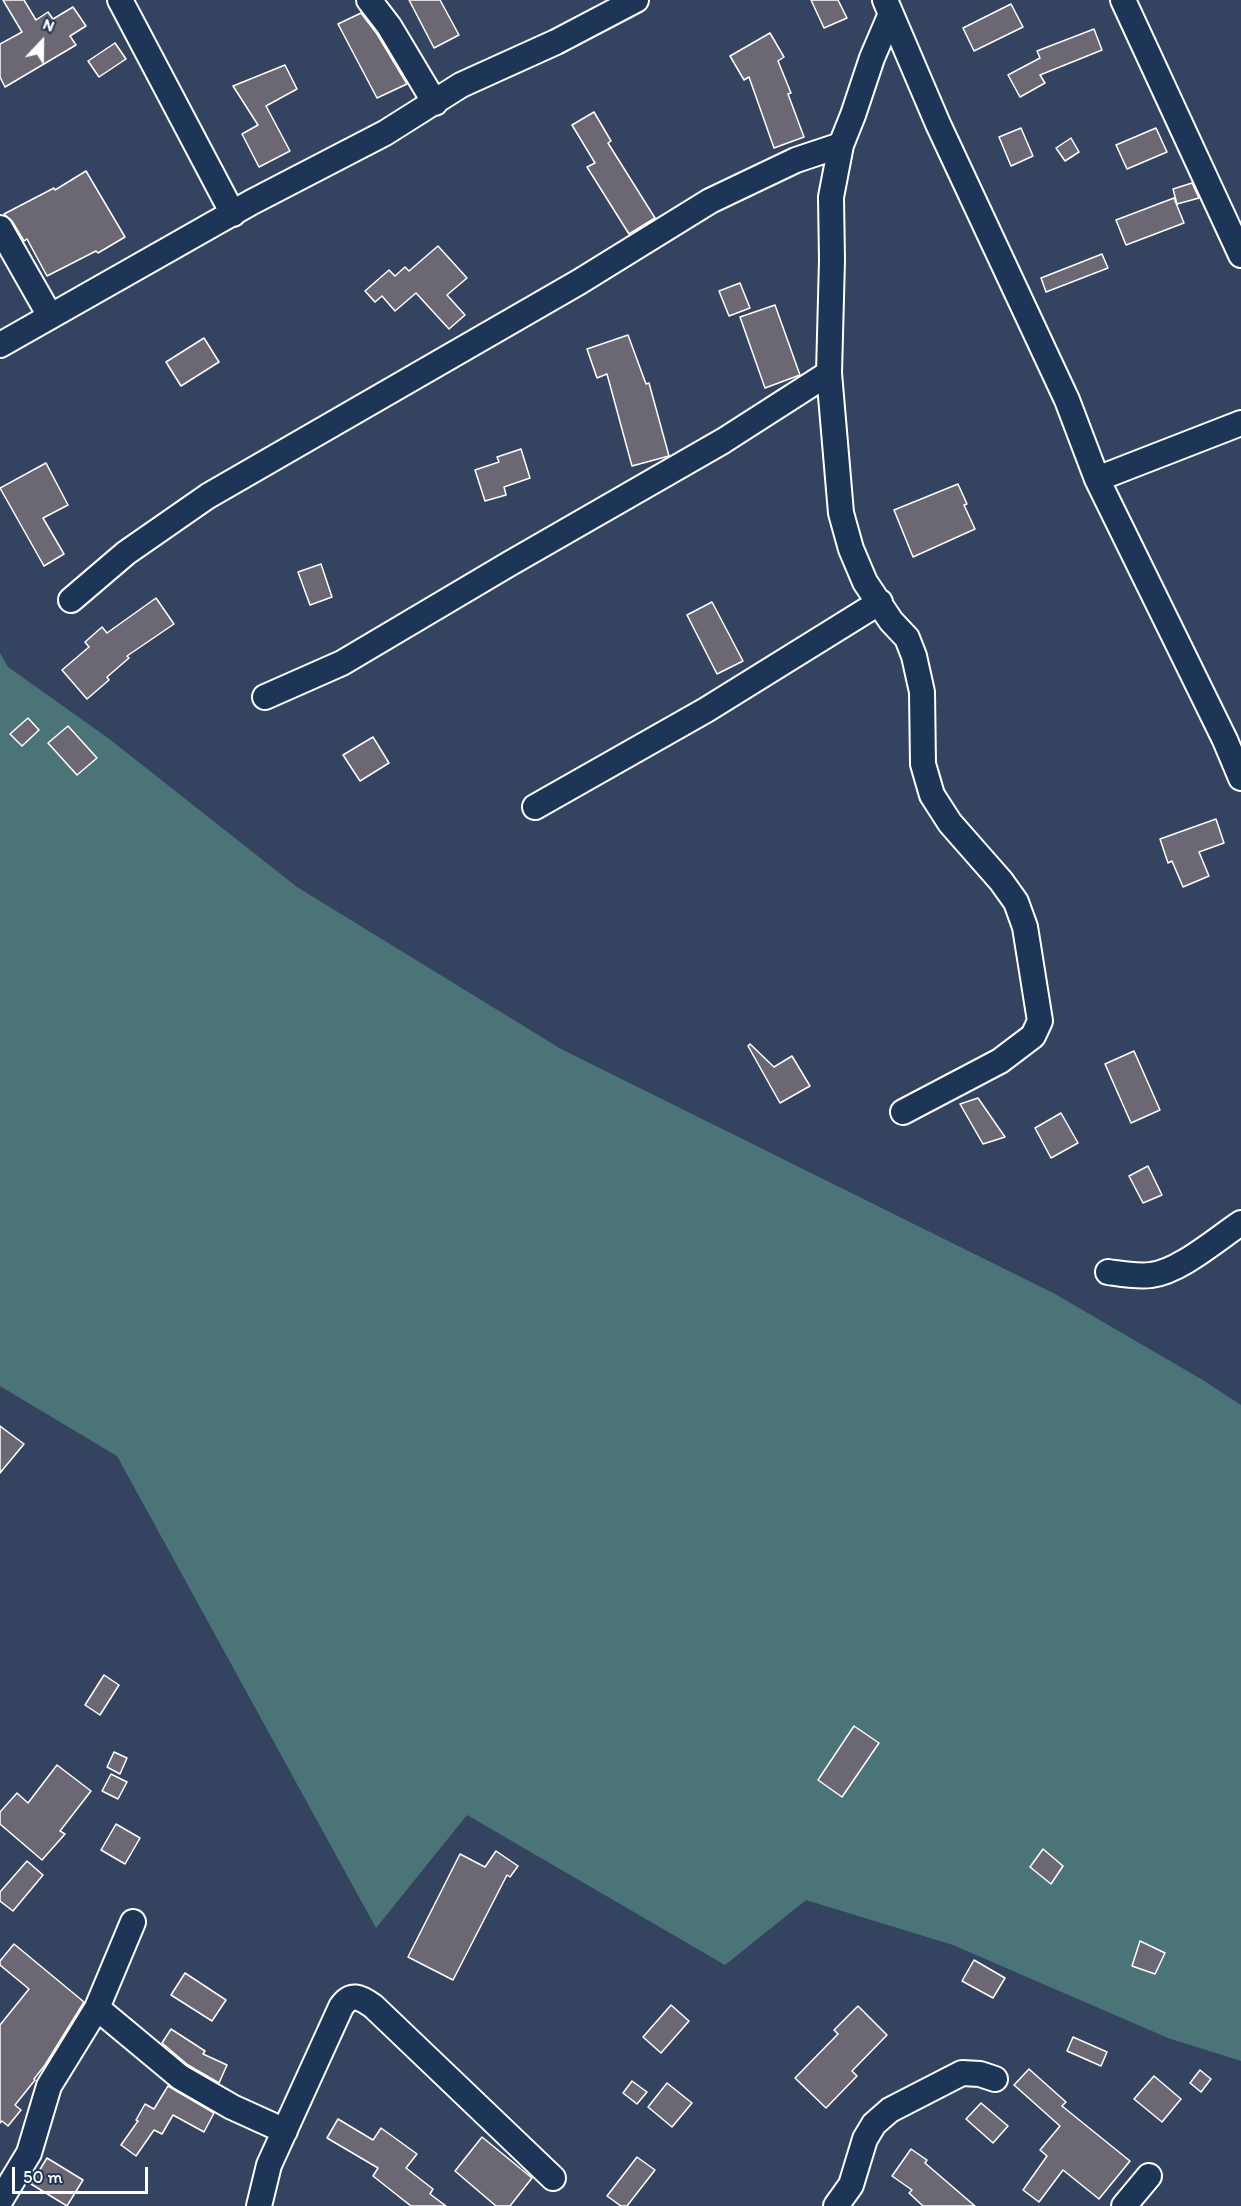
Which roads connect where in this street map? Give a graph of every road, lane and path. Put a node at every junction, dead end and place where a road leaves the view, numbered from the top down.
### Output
1 (120, 0) edge
2 (369, 0) edge
3 (636, 0) edge
4 (1123, 0) edge
5 (887, 8) edge
6 (435, 103) junction
7 (841, 145) junction
8 (233, 214) junction
9 (0, 228) edge
10 (1241, 255) edge
11 (50, 316) junction
12 (0, 345) edge
13 (829, 373) junction
14 (1241, 423) edge
15 (1097, 479) junction
16 (71, 600) dead end
17 (880, 602) junction
18 (265, 697) dead end
19 (1241, 778) edge
20 (535, 807) dead end
21 (903, 1112) dead end
22 (1241, 1223) edge
23 (1108, 1272) dead end
24 (133, 1922) dead end
25 (97, 2008) junction
26 (995, 2079) dead end
27 (285, 2131) junction
28 (1149, 2176) dead end
29 (553, 2178) dead end
30 (0, 2201) edge
31 (259, 2206) edge
32 (836, 2206) edge
33 (1124, 2206) edge

1 - 8 street
2 - 6 street
3 - 6 street
4 - 10 street
5 - 7 street
5 - 15 street
6 - 8 street
7 - 13 street
7 - 16 street
8 - 11 street
9 - 11 street
11 - 12 street
13 - 17 street
13 - 18 street
14 - 15 street
15 - 19 street
17 - 20 street
17 - 21 street
22 - 23 street
24 - 25 street
25 - 27 street
25 - 30 street
26 - 32 street
27 - 29 street
27 - 31 street
28 - 33 street

